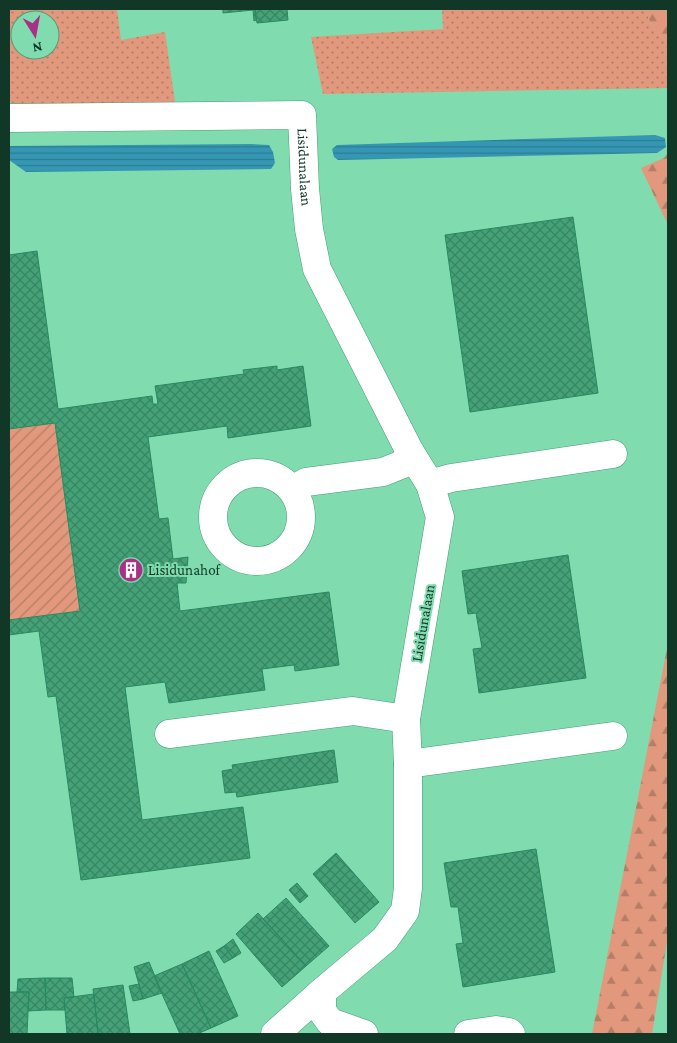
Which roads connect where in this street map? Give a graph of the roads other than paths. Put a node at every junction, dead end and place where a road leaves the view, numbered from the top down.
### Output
1 (9, 118) edge
2 (410, 452) junction
3 (613, 454) dead end
4 (430, 484) junction
5 (293, 490) dead end
6 (406, 720) junction
7 (169, 734) dead end
8 (612, 736) dead end
9 (408, 764) junction
10 (322, 992) junction
11 (275, 1034) edge
12 (364, 1034) edge
13 (468, 1034) edge
14 (511, 1034) edge

1 - 2 street, Lisidunalaan
2 - 4 street, Lisidunalaan
2 - 5 street
3 - 4 street
4 - 6 street, Lisidunalaan
6 - 7 street
6 - 9 street, Lisidunalaan
8 - 9 street
9 - 10 street, Lisidunalaan
10 - 11 street, Lisidunalaan
10 - 12 street
13 - 14 street

